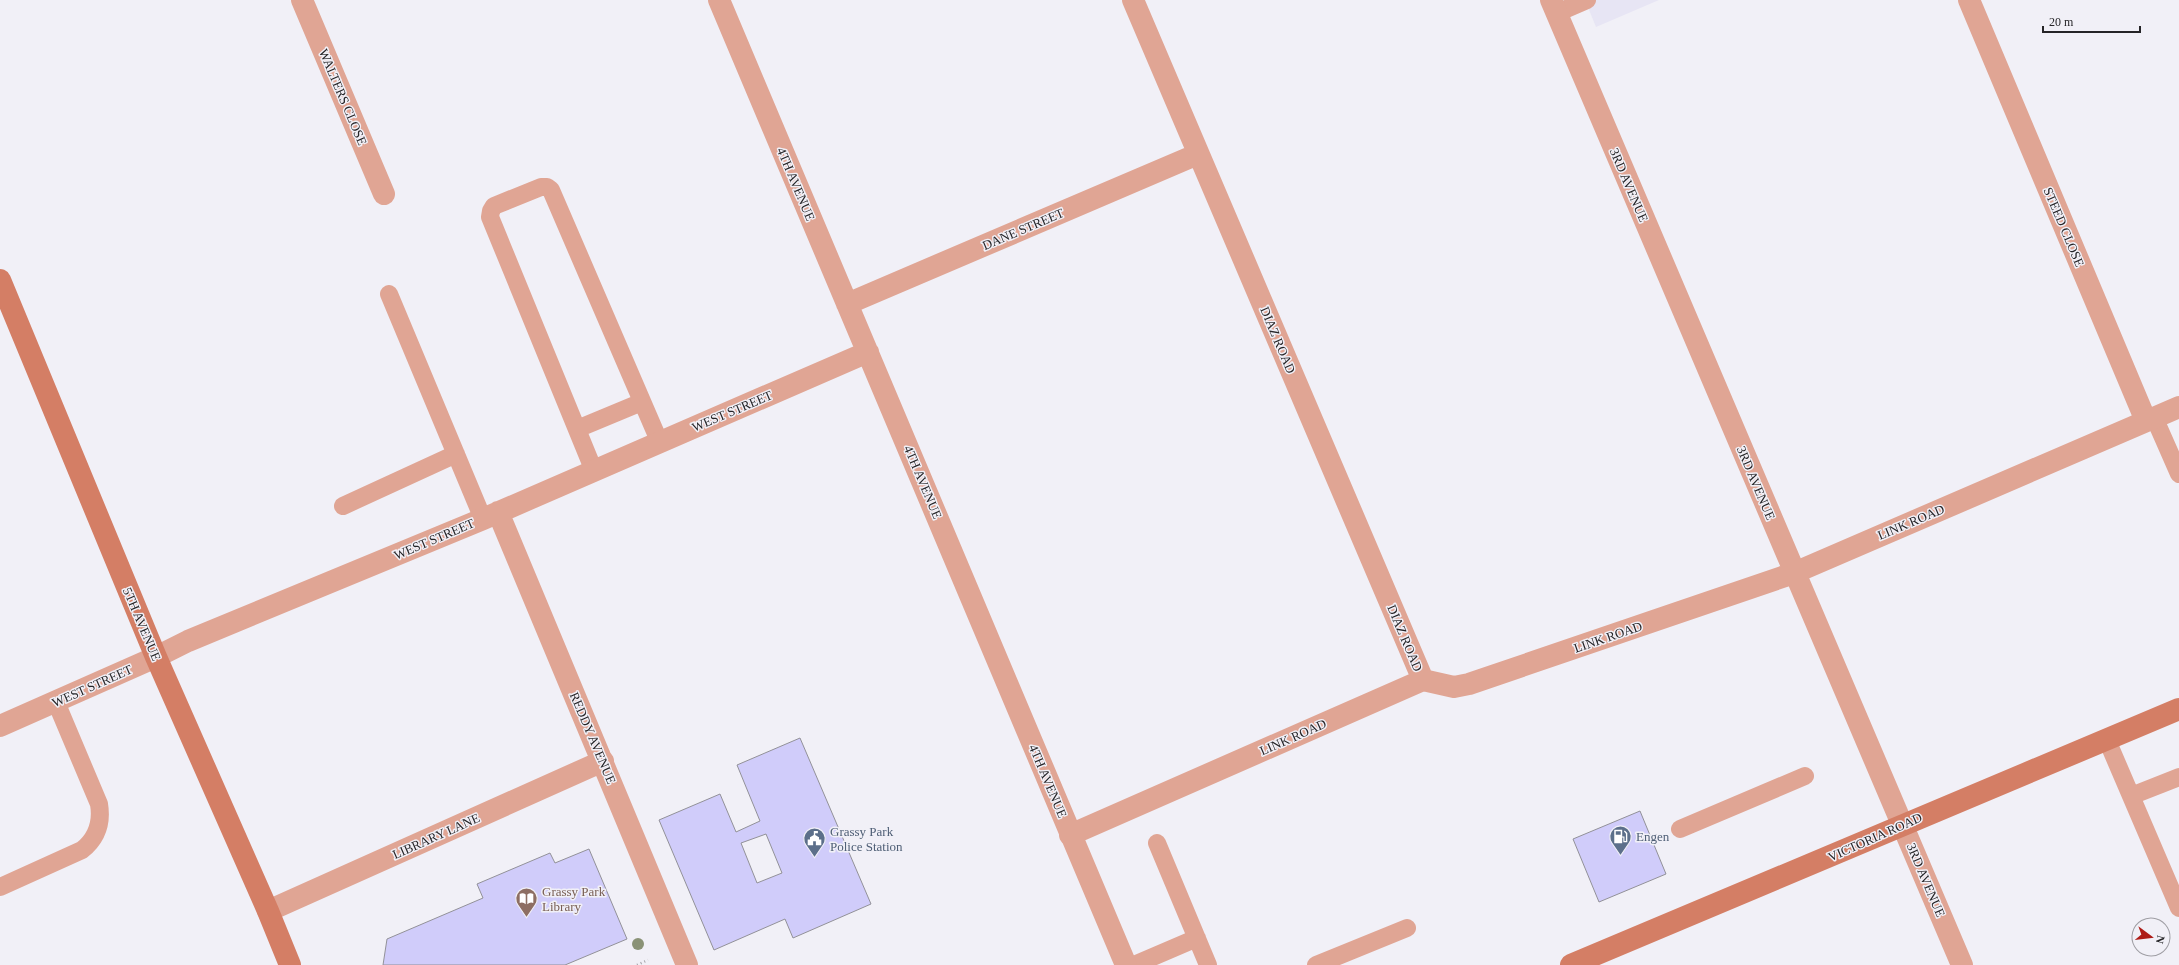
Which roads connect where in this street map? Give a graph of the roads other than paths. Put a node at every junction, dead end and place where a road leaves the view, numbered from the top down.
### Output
1 (302, 0) edge
2 (718, 0) edge
3 (1133, 0) edge
4 (1587, 0) edge
5 (1969, 0) edge
6 (1554, 7) edge
7 (1198, 154) junction
8 (384, 194) dead end
9 (0, 280) edge
10 (389, 294) dead end
11 (847, 304) junction
12 (868, 352) junction
13 (642, 402) junction
14 (2179, 407) edge
15 (2150, 419) junction
16 (577, 429) junction
17 (660, 443) junction
18 (456, 454) junction
19 (2177, 464) edge
20 (594, 471) junction
21 (343, 506) dead end
22 (490, 515) junction
23 (1794, 573) junction
24 (156, 657) junction
25 (1423, 680) junction
26 (56, 702) junction
27 (2179, 709) edge
28 (0, 726) edge
29 (2107, 740) junction
30 (603, 761) junction
31 (1805, 776) dead end
32 (2179, 777) edge
33 (2131, 796) junction
34 (1902, 825) junction
35 (1680, 829) dead end
36 (1070, 835) junction
37 (1157, 843) dead end
38 (0, 887) edge
39 (2179, 908) edge
40 (268, 912) junction
41 (1407, 928) dead end
42 (1197, 938) junction
43 (290, 965) edge
44 (687, 965) edge
45 (1126, 965) edge
46 (1134, 965) edge
47 (1208, 965) edge
48 (1316, 965) edge
49 (1571, 965) edge
50 (1962, 965) edge

1 - 8 street, WALTERS CLOSE
2 - 11 street, 4TH AVENUE
3 - 7 street, DIAZ ROAD
4 - 6 lane
5 - 15 street, STEED CLOSE
6 - 23 street, 3RD AVENUE
7 - 11 street, DANE STREET
7 - 25 street, DIAZ ROAD
9 - 24 main road, 5TH AVENUE
10 - 18 lane
11 - 12 street, 4TH AVENUE
12 - 17 street, WEST STREET
12 - 36 street, 4TH AVENUE
13 - 16 lane
13 - 16 lane
13 - 17 lane
14 - 15 street
15 - 19 lane
15 - 23 street, LINK ROAD
16 - 20 lane
17 - 20 street, WEST STREET
18 - 21 lane
18 - 22 lane
20 - 22 street, WEST STREET
22 - 24 street, WEST STREET
22 - 30 street, REDDY AVENUE
23 - 25 street, LINK ROAD
23 - 34 street, 3RD AVENUE
24 - 26 street, WEST STREET
24 - 40 main road, 5TH AVENUE
25 - 36 street, LINK ROAD
26 - 28 street, WEST STREET
26 - 38 lane
27 - 29 main road, VICTORIA ROAD
29 - 33 lane
29 - 34 main road, VICTORIA ROAD
30 - 40 street, LIBRARY LANE
30 - 44 street, REDDY AVENUE
31 - 35 lane
32 - 33 lane
33 - 39 lane
34 - 49 main road, VICTORIA ROAD
34 - 50 street, 3RD AVENUE
36 - 45 street, 4TH AVENUE
37 - 42 lane
40 - 43 main road, 5TH AVENUE
41 - 48 lane
42 - 46 lane
42 - 47 lane

